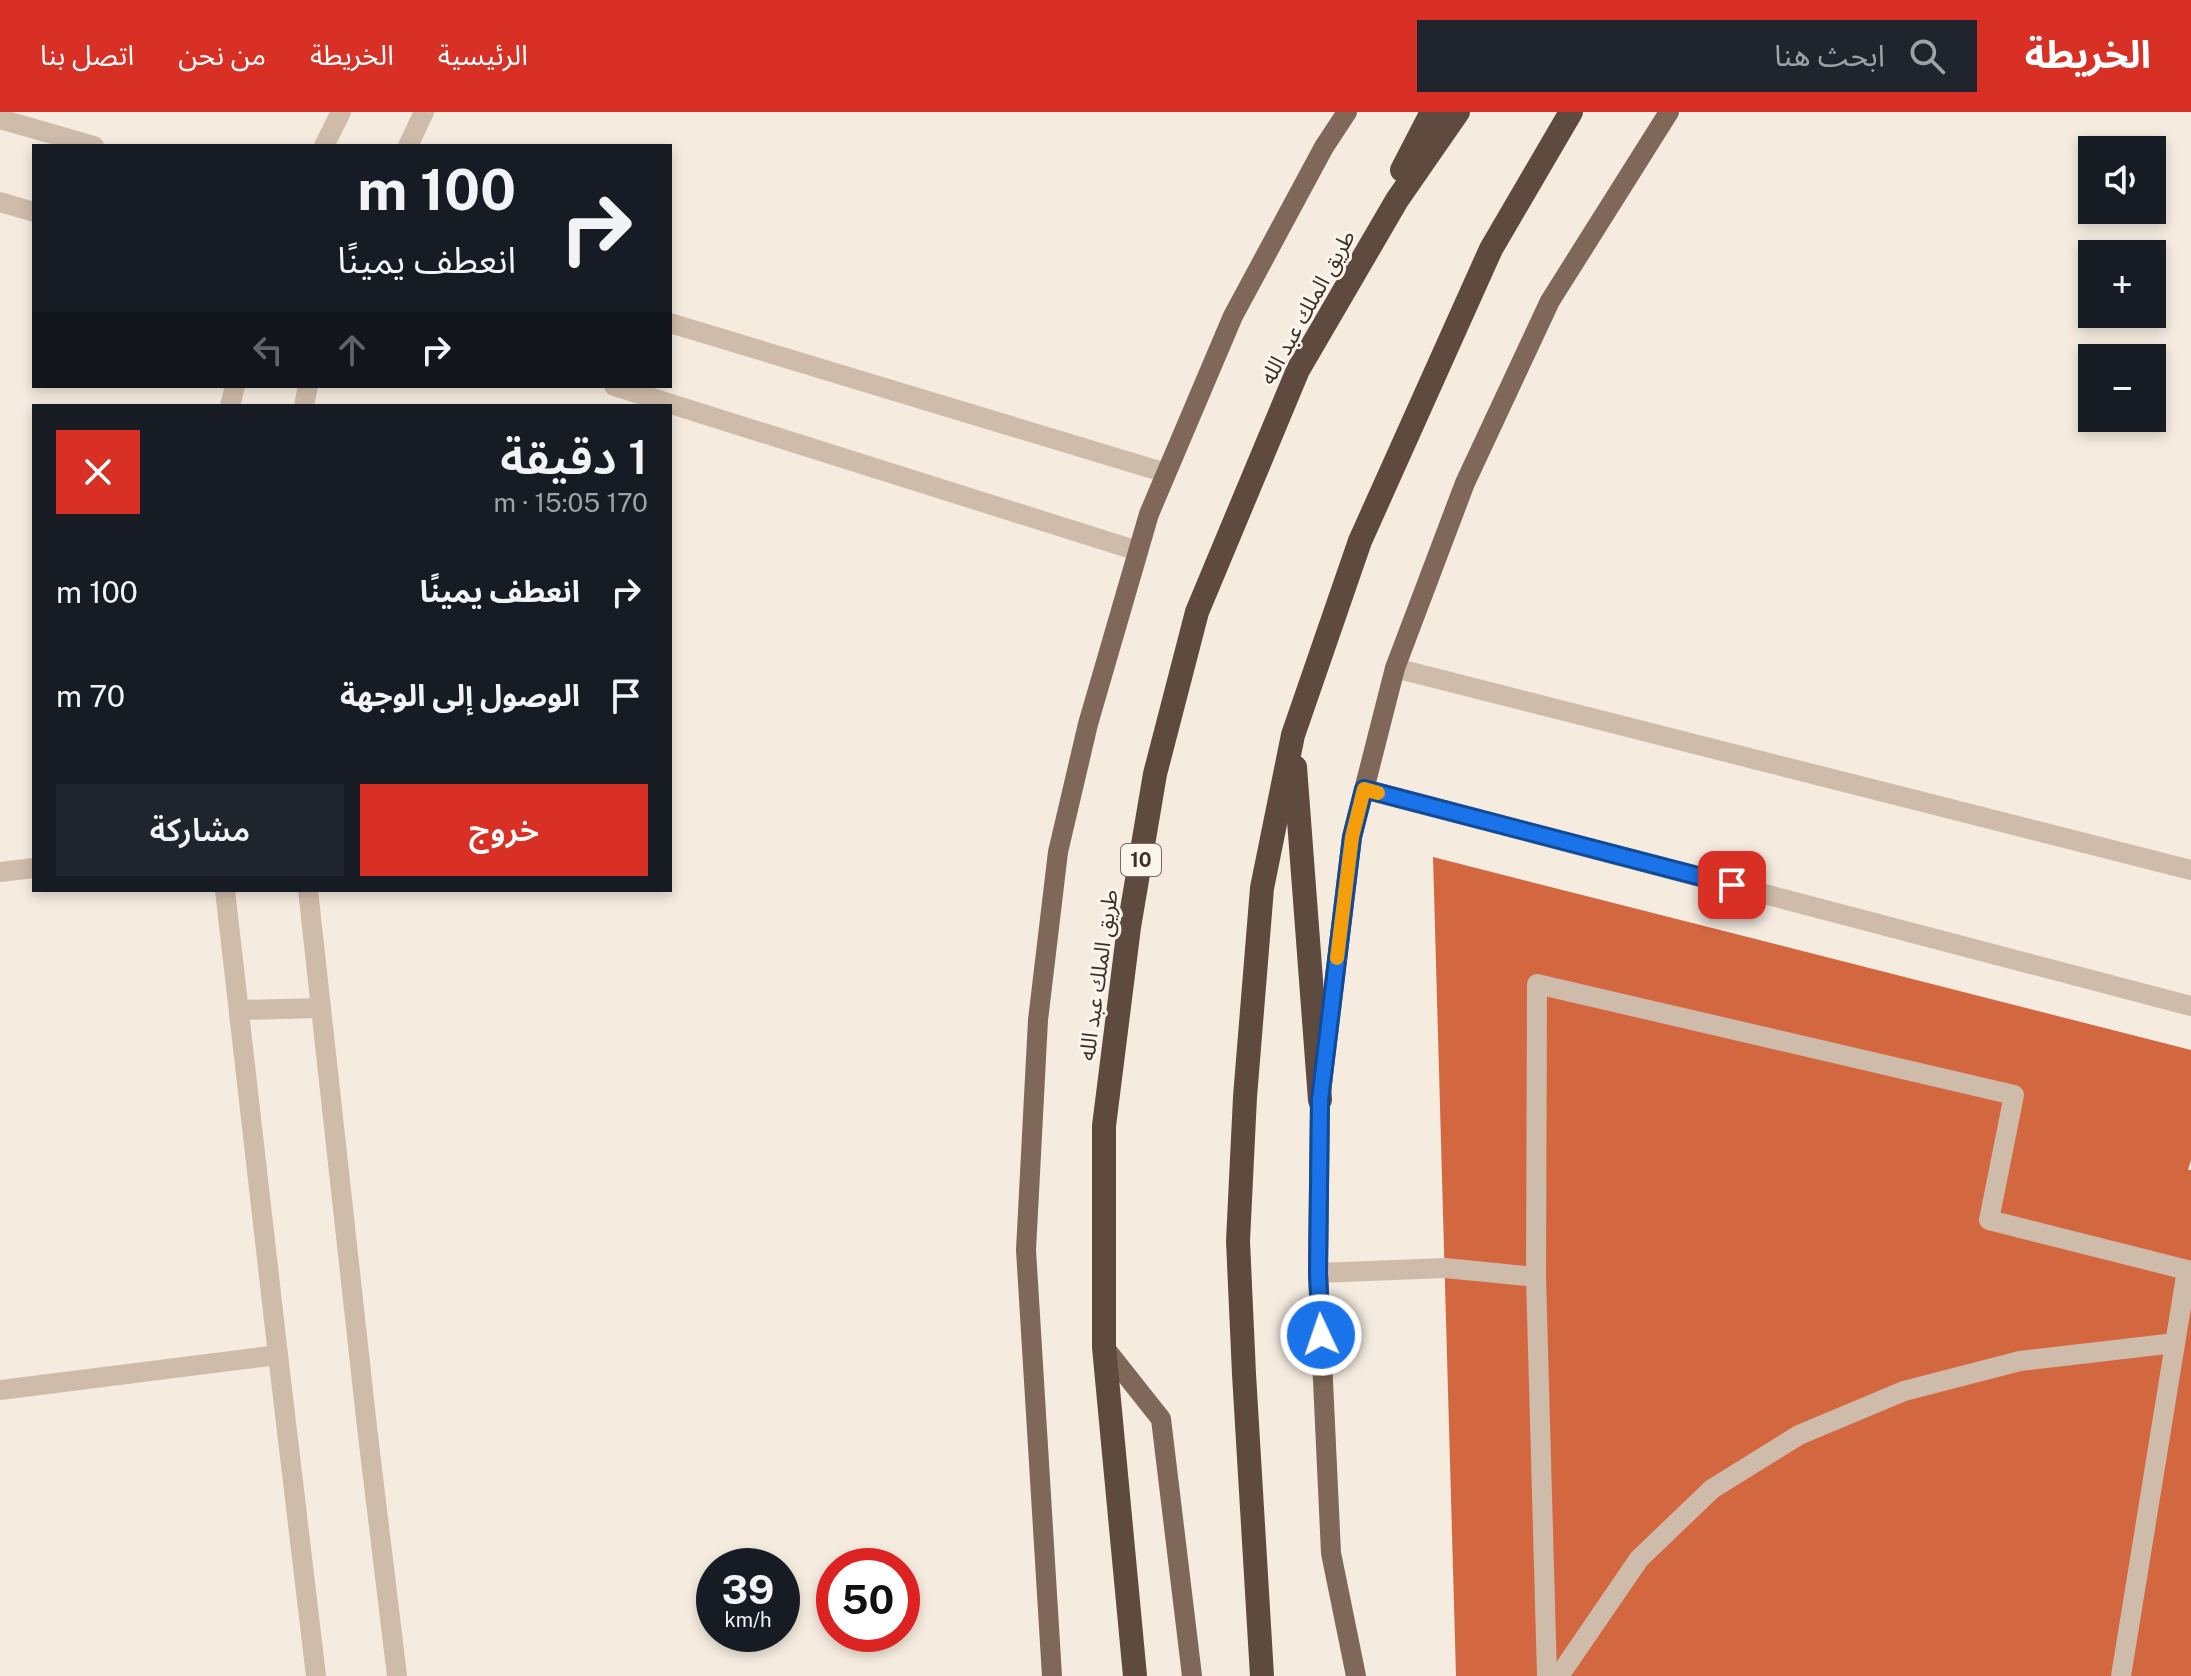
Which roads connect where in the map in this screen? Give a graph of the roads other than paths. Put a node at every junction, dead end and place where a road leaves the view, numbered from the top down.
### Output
1 (341, 112) edge
2 (424, 112) edge
3 (1347, 112) edge
4 (1432, 112) edge
5 (1458, 112) edge
6 (1571, 112) edge
7 (1669, 112) edge
8 (0, 119) edge
9 (87, 144) edge
10 (325, 144) edge
11 (409, 144) edge
12 (0, 202) edge
13 (32, 211) edge
14 (672, 324) edge
15 (1298, 370) junction
16 (620, 388) edge
17 (671, 404) edge
18 (672, 404) edge
19 (1166, 473) junction
20 (1138, 551) junction
21 (1395, 668) junction
22 (1293, 735) junction
23 (1364, 789) junction
24 (32, 868) edge
25 (2191, 870) edge
26 (0, 872) edge
27 (225, 892) edge
28 (308, 892) edge
29 (2191, 1006) edge
30 (321, 1008) junction
31 (239, 1010) junction
32 (1320, 1100) junction
33 (1318, 1273) junction
34 (1536, 1277) junction
35 (2175, 1343) junction
36 (1104, 1347) junction
37 (278, 1355) junction
38 (0, 1390) edge
39 (316, 1676) edge
40 (397, 1676) edge
41 (1052, 1676) edge
42 (1135, 1676) edge
43 (1192, 1676) edge
44 (1262, 1676) edge
45 (1356, 1676) edge
46 (1547, 1676) edge
47 (1559, 1676) edge
48 (2121, 1676) edge

1 - 10 street
2 - 11 street
3 - 19 main road
4 - 15 highway
5 - 15 highway, طريق الملك عبد الله / 10
6 - 22 highway
7 - 21 main road
8 - 9 street
12 - 13 street
14 - 19 street
15 - 36 highway, طريق الملك عبد الله / 10
16 - 17 street
18 - 20 street
19 - 20 main road
20 - 41 main road
21 - 23 main road
21 - 25 street
22 - 32 highway
22 - 44 highway
23 - 29 street
23 - 32 main road
24 - 26 street
27 - 31 street
28 - 30 street
30 - 31 street
30 - 40 street
31 - 37 street
32 - 33 main road
33 - 34 street
33 - 45 main road
34 - 35 street
34 - 46 street
35 - 47 street
35 - 48 street
36 - 42 highway, طريق الملك عبد الله / 10
36 - 43 main road
37 - 38 street
37 - 39 street

